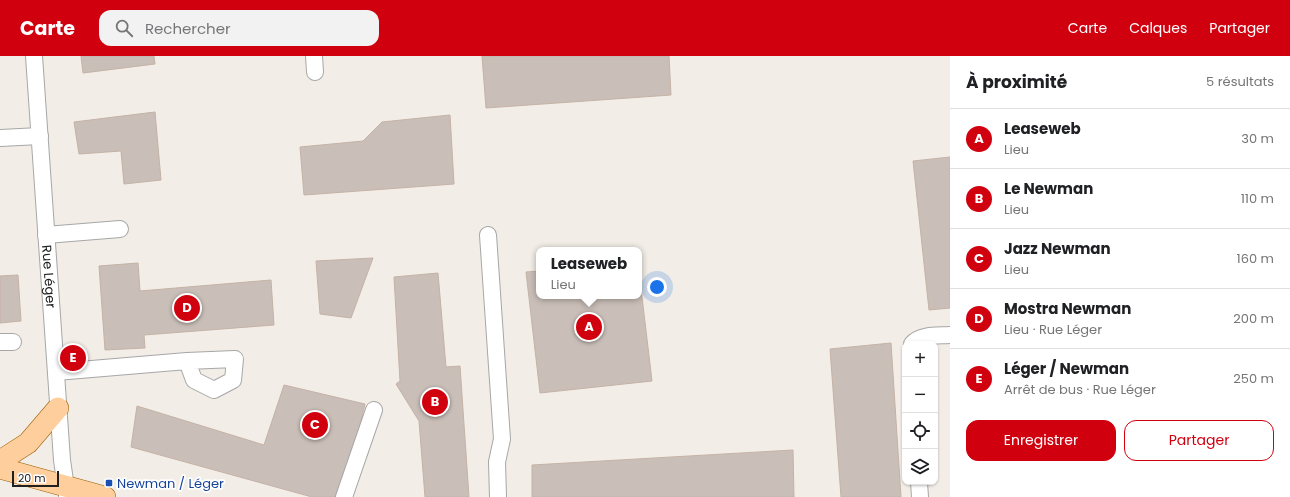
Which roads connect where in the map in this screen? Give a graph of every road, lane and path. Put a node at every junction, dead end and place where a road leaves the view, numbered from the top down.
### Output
1 (34, 56) edge
2 (314, 56) edge
3 (315, 72) dead end
4 (40, 136) junction
5 (0, 138) edge
6 (120, 229) dead end
7 (46, 235) junction
8 (488, 235) dead end
9 (950, 335) edge
10 (915, 341) edge
11 (187, 361) dead end
12 (56, 372) junction
13 (58, 408) junction
14 (374, 410) dead end
15 (0, 461) edge
16 (0, 468) edge
17 (919, 485) edge
18 (66, 491) edge
19 (104, 497) edge
20 (344, 497) edge
21 (498, 497) edge
22 (920, 497) edge

1 - 4 street, Rue Léger
2 - 3 street
4 - 5 street
4 - 7 street, Rue Léger
6 - 7 street
7 - 12 street, Rue Léger
8 - 21 street
9 - 10 street
11 - 12 street
12 - 13 street, Rue Léger
13 - 15 main road
13 - 18 street, Rue Léger
14 - 20 street
16 - 18 main road
17 - 22 street
18 - 19 main road

